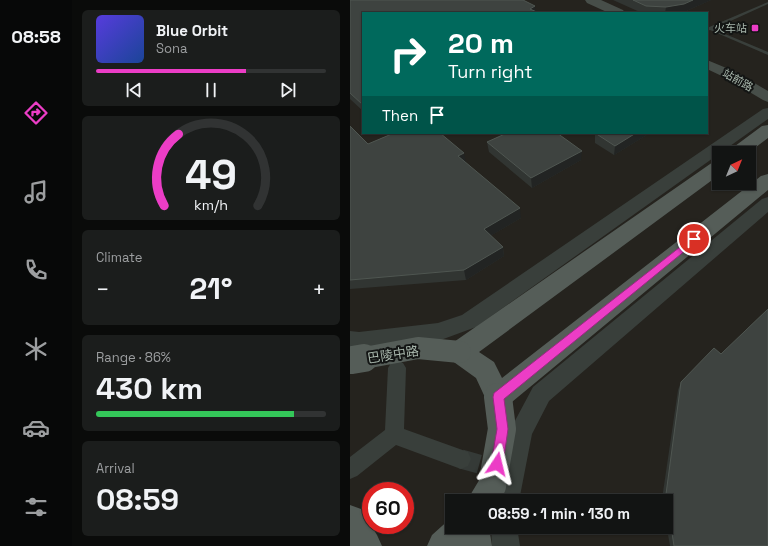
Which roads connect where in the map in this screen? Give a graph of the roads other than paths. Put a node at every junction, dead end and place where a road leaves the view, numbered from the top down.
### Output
1 (586, 2) edge
2 (768, 3) edge
3 (601, 12) edge
4 (616, 12) edge
5 (708, 30) edge
6 (768, 54) edge
7 (708, 55) edge
8 (708, 64) edge
9 (768, 85) edge
10 (768, 97) edge
11 (768, 112) edge
12 (768, 130) edge
13 (746, 146) edge
14 (712, 171) edge
15 (768, 180) edge
16 (768, 203) edge
17 (460, 352) junction
18 (351, 356) edge
19 (397, 368) dead end
20 (498, 397) junction
21 (394, 435) junction
22 (461, 459) tunnel mouth
23 (350, 469) edge
24 (487, 494) edge
25 (507, 494) edge
26 (350, 520) edge
27 (456, 534) edge
28 (475, 534) edge
29 (505, 534) edge
30 (366, 546) edge
31 (443, 546) edge
32 (476, 546) edge
33 (506, 546) edge

1 - 3 main road
1 - 4 main road
2 - 5 lane
5 - 6 lane
7 - 9 main road, 站前路
8 - 10 main road, 站前路
11 - 18 street
12 - 13 main road
14 - 17 main road
15 - 20 main road
16 - 25 street
17 - 18 main road, 巴陵中路, bridge
17 - 20 main road
19 - 21 street
20 - 24 main road, bridge
21 - 22 street
21 - 23 street
26 - 30 main road
27 - 31 main road
28 - 32 main road
29 - 33 street

